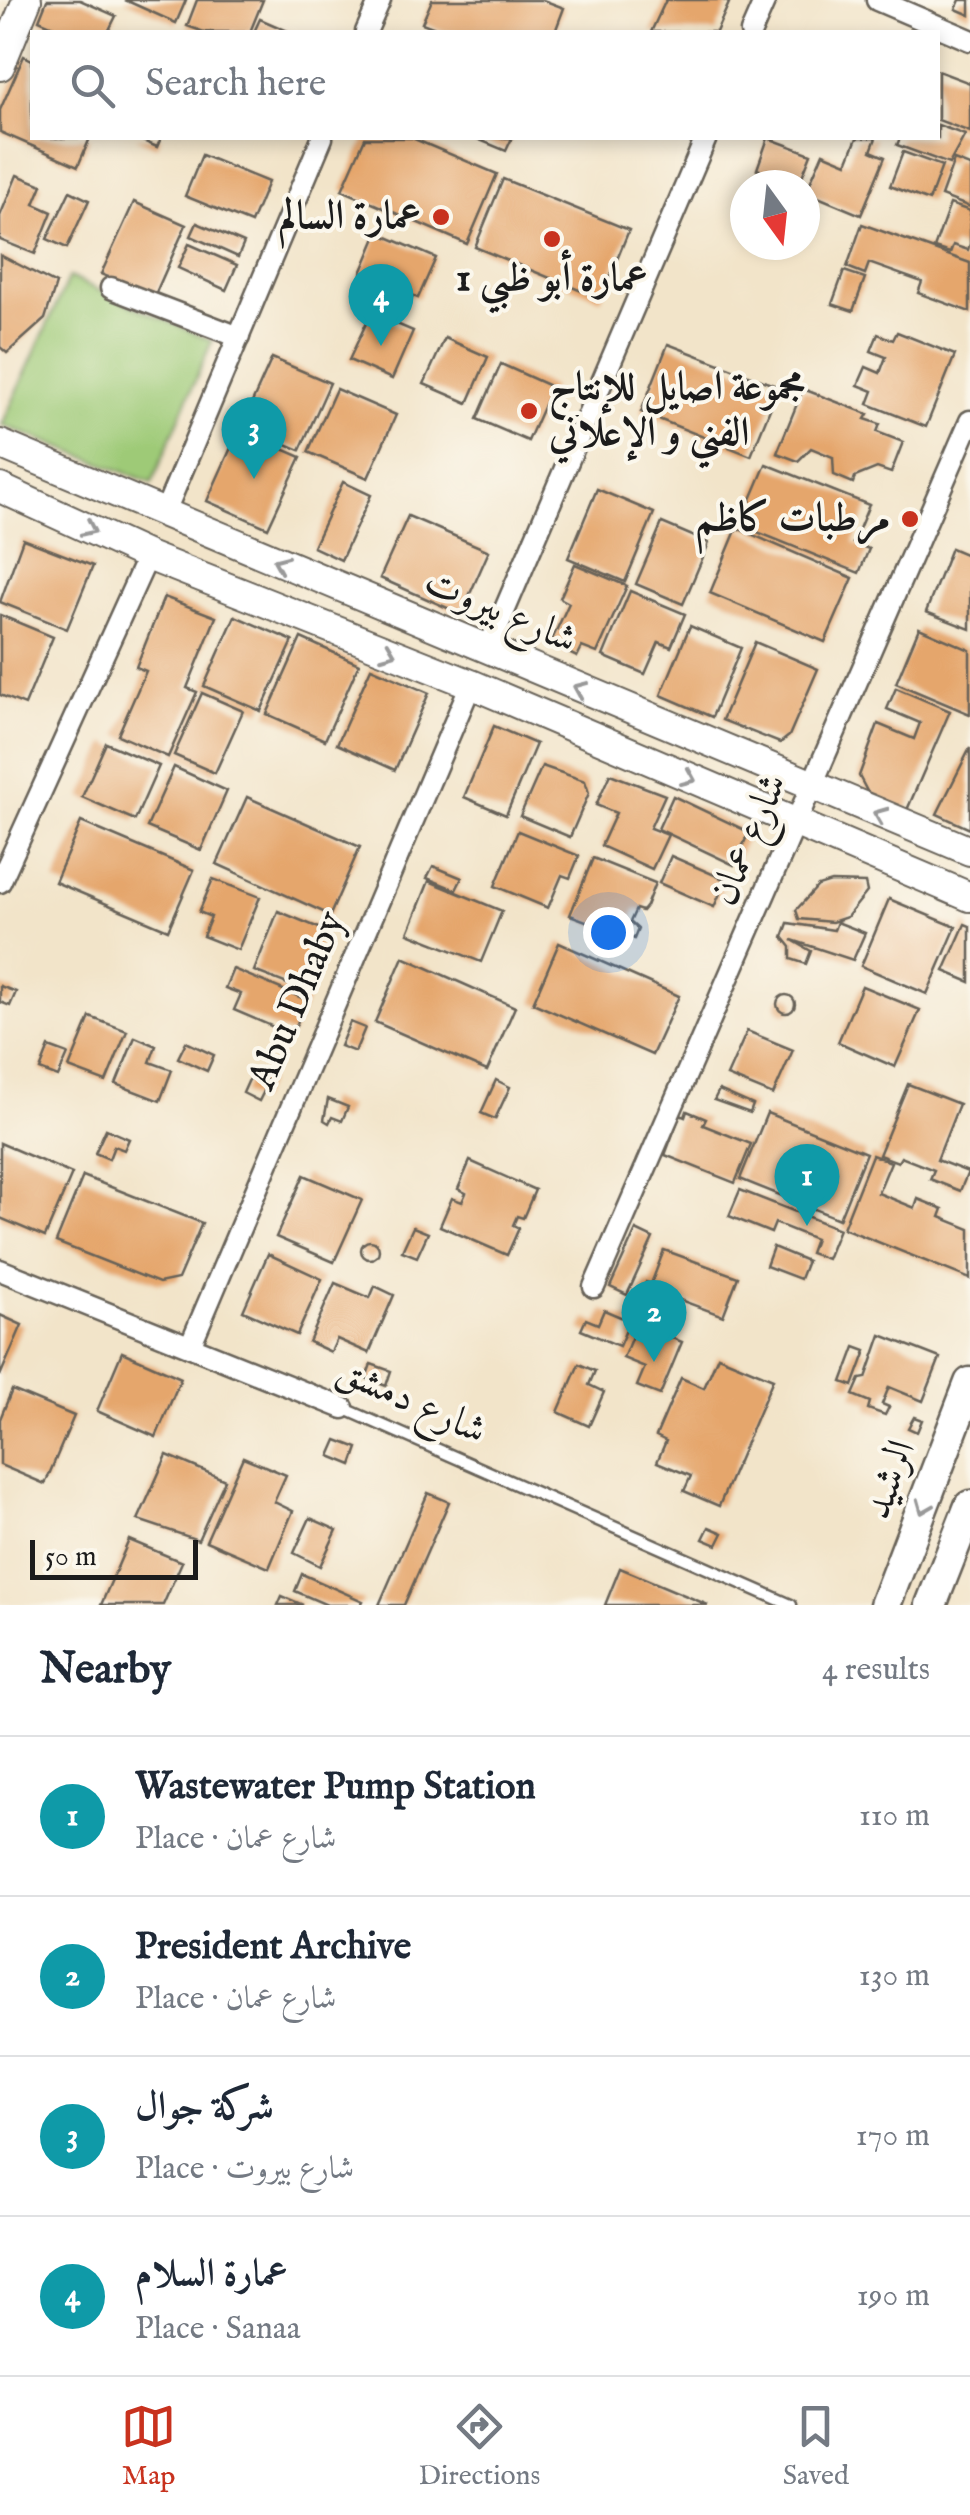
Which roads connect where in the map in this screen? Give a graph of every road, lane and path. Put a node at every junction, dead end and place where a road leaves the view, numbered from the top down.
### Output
1 (27, 0) edge
2 (380, 0) edge
3 (765, 0) edge
4 (877, 0) edge
5 (367, 30) edge
6 (752, 30) edge
7 (970, 40) edge
8 (0, 66) edge
9 (321, 140) edge
10 (705, 140) edge
11 (111, 288) dead end
12 (238, 337) junction
13 (970, 421) edge
14 (0, 444) edge
15 (0, 488) edge
16 (164, 514) junction
17 (148, 556) junction
18 (488, 649) junction
19 (471, 684) junction
20 (811, 787) junction
21 (795, 824) junction
22 (970, 851) edge
23 (0, 882) edge
24 (970, 897) edge
25 (0, 1270) edge
26 (594, 1286) dead end
27 (190, 1346) junction
28 (970, 1382) edge
29 (343, 1408) joint
30 (970, 1506) edge
31 (791, 1605) edge
32 (884, 1605) edge
33 (932, 1605) edge

1 - 8 main road
2 - 5 street
3 - 6 street
4 - 7 street
9 - 12 street
10 - 18 street
11 - 12 street
12 - 16 street
13 - 20 street, شارع عمان
14 - 16 main road, شارع بيروت
15 -> 17 main road, شارع بيروت
18 -> 16 main road, شارع بيروت
17 -> 19 main road, شارع بيروت
17 - 23 street
20 -> 18 main road, شارع بيروت
19 -> 21 main road, شارع بيروت
19 - 27 street, Abu Dhaby
20 - 21 street, شارع عمان
22 -> 20 main road, شارع بيروت
21 - 24 main road, شارع بيروت
21 - 26 street, شارع عمان
25 - 27 street, شارع دمشق
27 - 29 street, شارع دمشق
28 -> 32 main road, الرشيد
29 - 31 lane, شارع دمشق
30 - 33 main road, الرشيد

